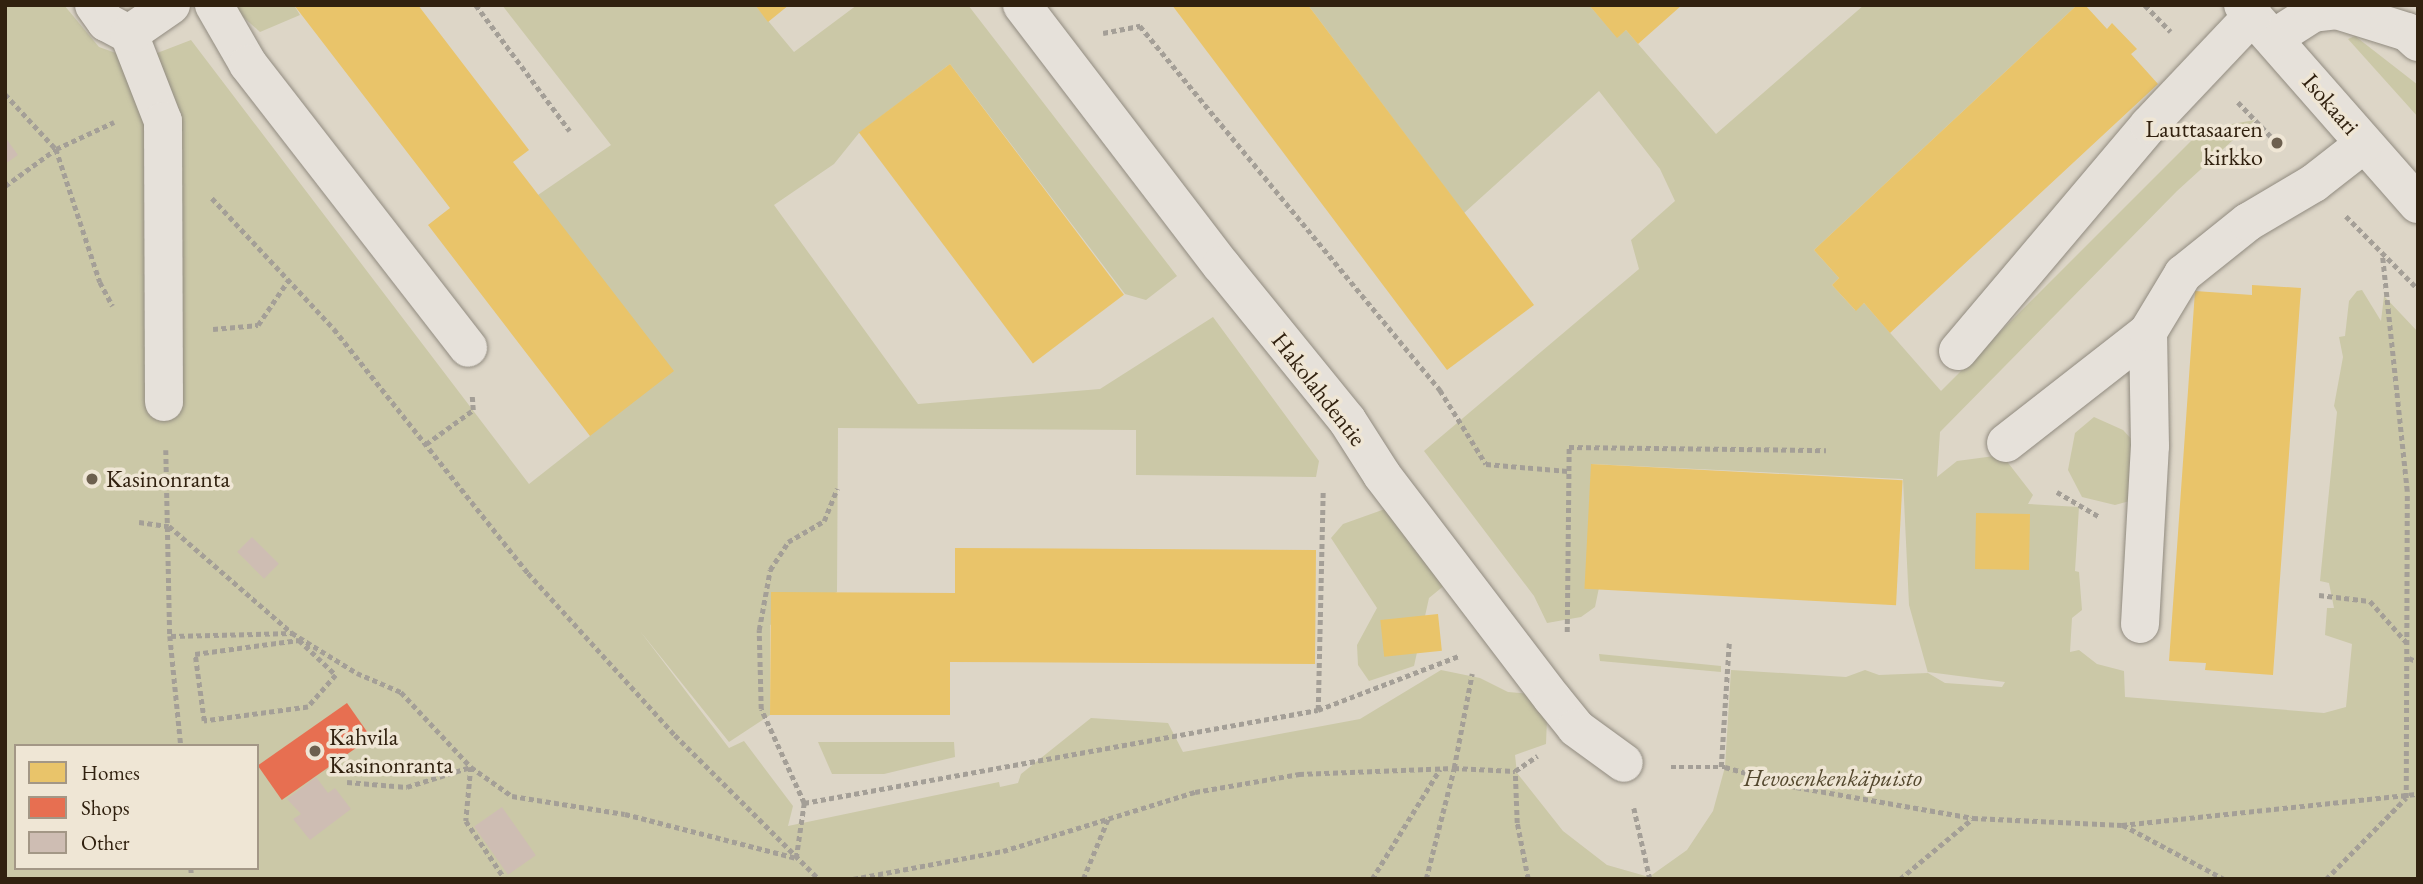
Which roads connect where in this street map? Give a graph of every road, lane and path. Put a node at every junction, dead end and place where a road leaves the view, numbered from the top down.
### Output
1 (94, 5) edge
2 (171, 5) edge
3 (214, 5) edge
4 (476, 5) edge
5 (1022, 5) edge
6 (2257, 20) edge
7 (129, 34) junction
8 (2418, 41) edge
9 (1066, 63) junction
10 (5, 94) edge
11 (152, 104) junction
12 (570, 131) dead end
13 (2364, 144) junction
14 (55, 149) junction
15 (5, 186) edge
16 (207, 193) dead end
17 (2418, 204) edge
18 (2382, 253) dead end
19 (289, 279) junction
20 (120, 318) dead end
21 (2148, 332) junction
22 (163, 334) junction
23 (468, 348) dead end
24 (1958, 351) dead end
25 (164, 402) joint
26 (473, 410) dead end
27 (2006, 443) dead end
28 (426, 444) junction
29 (1826, 450) dead end
30 (1568, 471) junction
31 (837, 489) dead end
32 (1323, 492) dead end
33 (138, 522) dead end
34 (169, 526) junction
35 (2319, 595) dead end
36 (2140, 624) dead end
37 (1567, 632) dead end
38 (292, 633) junction
39 (170, 636) junction
40 (1729, 643) dead end
41 (2409, 644) junction
42 (1494, 646) junction
43 (2409, 658) junction
44 (2418, 662) edge
45 (308, 706) joint
46 (1318, 710) junction
47 (1576, 728) junction
48 (181, 744) edge
49 (1624, 764) joint
50 (471, 767) junction
51 (1441, 768) junction
52 (1454, 768) junction
53 (1515, 771) junction
54 (347, 782) dead end
55 (2418, 794) edge
56 (2406, 798) junction
57 (804, 803) junction
58 (1109, 818) junction
59 (1973, 818) junction
60 (2122, 825) junction
61 (796, 858) junction
62 (505, 879) edge
63 (819, 879) edge
64 (853, 879) edge
65 (1083, 879) edge
66 (1372, 879) edge
67 (1426, 879) edge
68 (1528, 879) edge
69 (1650, 879) edge
70 (1900, 879) edge
71 (2224, 879) edge
72 (2326, 879) edge

1 - 7 street
2 - 7 street
3 - 23 street
4 - 12 path
5 - 9 street, Hakolahdentie
6 - 8 street
6 - 13 street, Isokaari
6 - 24 street
7 - 11 street
9 - 30 path
9 - 42 street, Hakolahdentie
10 - 14 path
11 - 14 path
11 - 22 street
13 - 17 street, Isokaari
13 - 21 street
14 - 15 path
14 - 20 path
16 - 19 path
18 - 41 path
19 - 22 path
19 - 28 path
21 - 27 street
21 - 36 street
22 - 25 street
25 - 34 path
26 - 28 path
28 - 61 path
29 - 30 path
30 - 37 path
31 - 57 path
32 - 46 path
33 - 34 path
34 - 38 path
34 - 39 path
35 - 41 path
38 - 39 path
38 - 50 path
39 - 48 path
40 - 59 path
41 - 43 path
42 - 46 path
42 - 47 street, Hakolahdentie
42 - 52 path
43 - 44 path
43 - 56 path
45 - 45 path
46 - 57 path
47 - 49 street, Hakolahdentie
47 - 53 path
49 - 69 path
50 - 54 path
50 - 61 path
50 - 62 path
51 - 52 path
51 - 58 path
51 - 66 path
52 - 53 path
52 - 67 path
53 - 68 path
55 - 56 path
56 - 60 path
56 - 72 path
57 - 61 path
58 - 64 path
58 - 65 path
59 - 60 path
59 - 70 path
60 - 71 path
61 - 63 path

